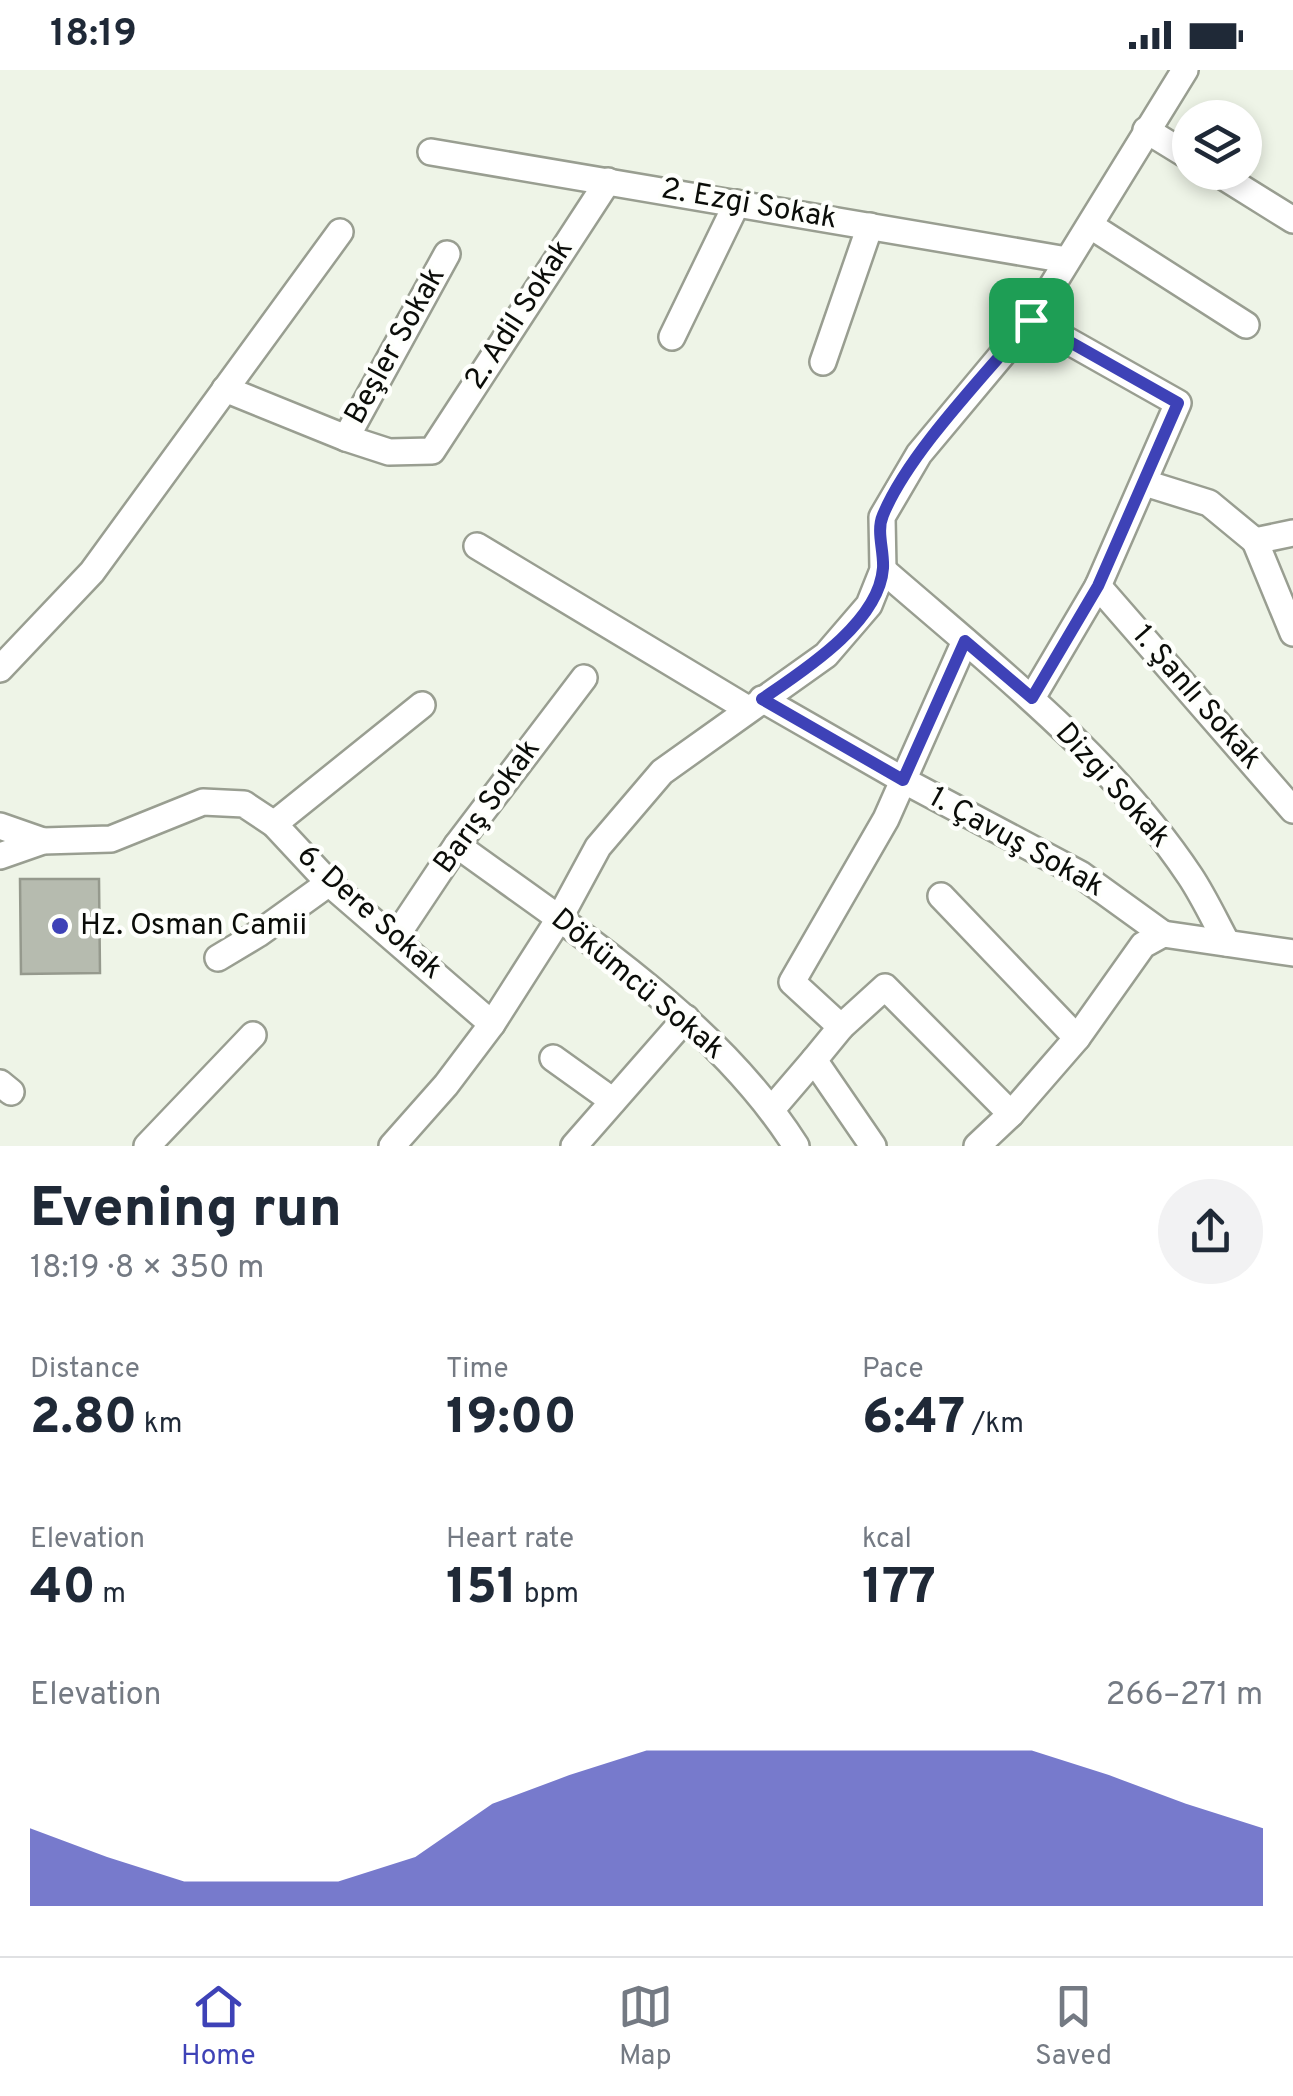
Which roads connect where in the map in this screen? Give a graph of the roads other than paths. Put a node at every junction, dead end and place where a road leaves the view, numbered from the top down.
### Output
1 (1185, 70) edge
2 (1146, 130) junction
3 (1172, 146) edge
4 (431, 152) dead end
5 (608, 180) junction
6 (1245, 190) edge
7 (737, 204) junction
8 (1293, 220) edge
9 (870, 226) junction
10 (1090, 226) junction
11 (340, 232) dead end
12 (447, 254) dead end
13 (1067, 260) junction
14 (1031, 320) junction
15 (1246, 325) dead end
16 (672, 336) dead end
17 (823, 362) dead end
18 (225, 389) junction
19 (346, 438) junction
20 (432, 450) joint
21 (1145, 483) junction
22 (1293, 533) edge
23 (1255, 541) junction
24 (477, 546) dead end
25 (883, 570) junction
26 (1098, 586) junction
27 (1293, 633) edge
28 (965, 641) junction
29 (0, 669) edge
30 (584, 678) dead end
31 (1032, 698) junction
32 (755, 704) junction
33 (422, 705) dead end
34 (903, 780) junction
35 (1293, 810) edge
36 (274, 824) junction
37 (0, 826) edge
38 (43, 842) junction
39 (457, 846) junction
40 (0, 856) edge
41 (329, 883) junction
42 (941, 896) dead end
43 (559, 919) junction
44 (1163, 934) junction
45 (394, 938) junction
46 (1227, 943) junction
47 (1293, 953) edge
48 (218, 958) dead end
49 (686, 1018) junction
50 (492, 1024) junction
51 (841, 1027) junction
52 (253, 1035) dead end
53 (1078, 1038) junction
54 (553, 1058) dead end
55 (814, 1060) junction
56 (613, 1101) junction
57 (772, 1109) junction
58 (1011, 1114) junction
59 (400, 1143) edge
60 (147, 1146) edge
61 (574, 1146) edge
62 (796, 1146) edge
63 (872, 1146) edge
64 (977, 1146) edge

1 - 2 street
2 - 3 street
2 - 10 street
4 - 5 street, 2. Ezgi Sokak
5 - 7 street, 2. Ezgi Sokak
5 - 20 street, 2. Adil Sokak
6 - 8 street
7 - 9 street, 2. Ezgi Sokak
7 - 16 street
9 - 13 street, 2. Ezgi Sokak
9 - 17 street
10 - 13 street
10 - 15 street
11 - 18 street
12 - 19 street, Beşler Sokak
13 - 14 street
14 - 21 street
14 - 25 street
18 - 19 street, Beşler Sokak
18 - 29 street
19 - 20 street, Beşler Sokak
21 - 23 street
21 - 26 street
22 - 23 street
23 - 27 street
24 - 32 street, 1. Çavuş Sokak
25 - 28 street, Dizgi Sokak
25 - 32 street
26 - 31 street
26 - 35 street, 1. Şanlı Sokak
28 - 31 street, Dizgi Sokak
28 - 34 street
30 - 39 street, Barış Sokak
31 - 46 street, Dizgi Sokak
32 - 34 street, 1. Çavuş Sokak
32 - 43 street
33 - 36 street
34 - 44 street, 1. Çavuş Sokak
34 - 51 street
36 - 38 street, 6. Dere Sokak
36 - 41 street, 6. Dere Sokak
37 - 38 street
38 - 40 street
39 - 43 street, Dökümcü Sokak
39 - 45 street, Barış Sokak
41 - 45 street, 6. Dere Sokak
41 - 48 street
42 - 53 street
43 - 49 street, Dökümcü Sokak
43 - 50 street
44 - 46 street
44 - 53 street
45 - 50 street, 6. Dere Sokak
46 - 47 street
49 - 56 street
49 - 57 street, Dökümcü Sokak
50 - 59 street
51 - 55 street
51 - 58 street
52 - 60 street
53 - 58 street
54 - 56 street
55 - 57 street
55 - 63 street
56 - 61 street
57 - 62 street, Dökümcü Sokak
58 - 64 street

